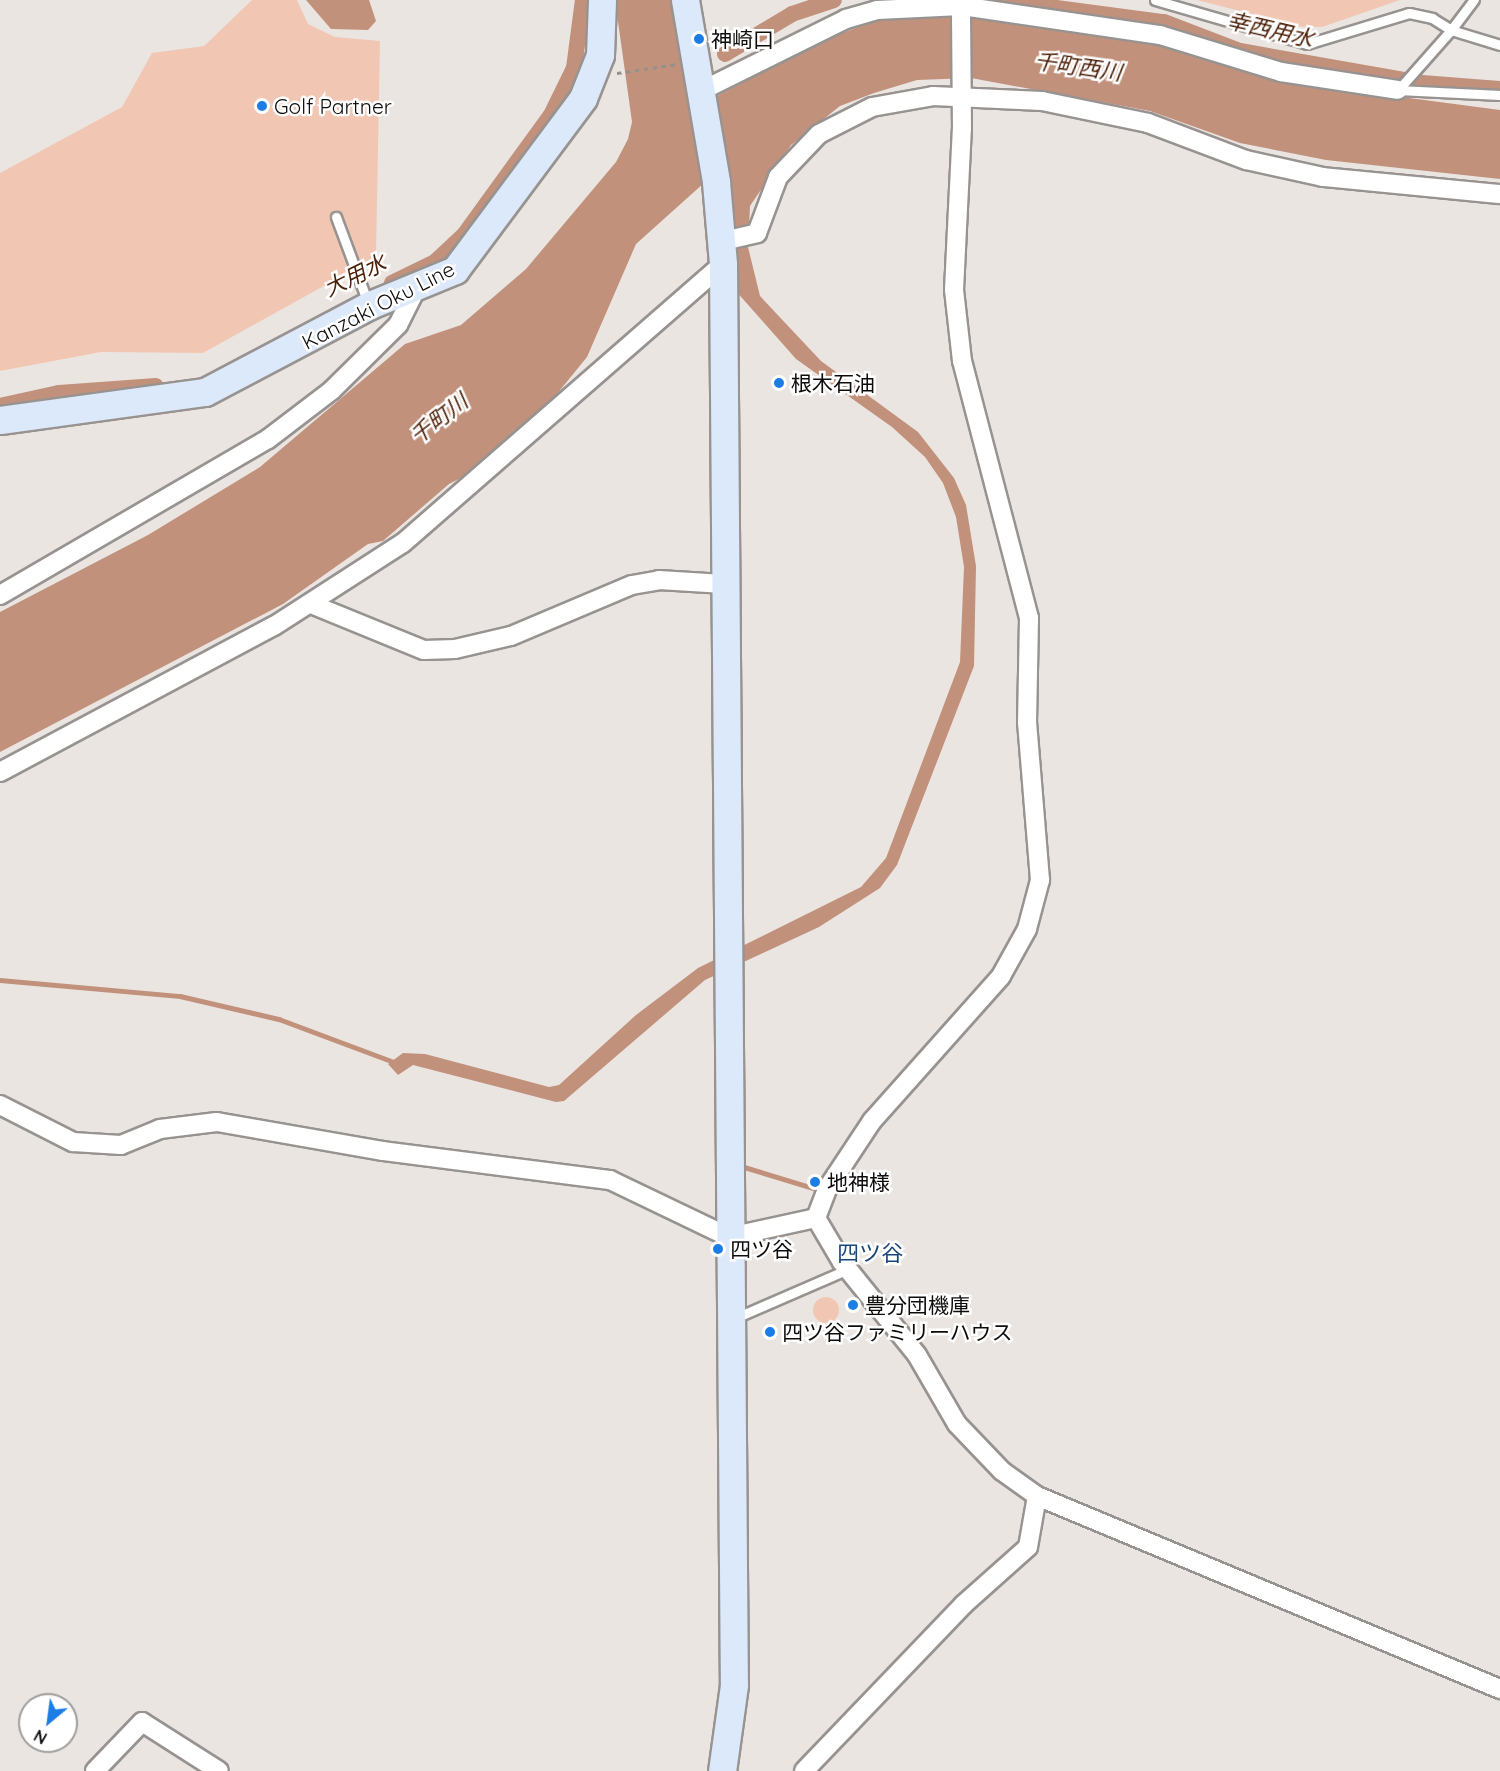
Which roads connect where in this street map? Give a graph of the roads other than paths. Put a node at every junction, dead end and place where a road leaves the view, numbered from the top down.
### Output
1 (602, 0) edge
2 (685, 0) edge
3 (1155, 0) edge
4 (1474, 0) edge
5 (912, 3) edge
6 (962, 5) edge
7 (1451, 30) junction
8 (1500, 45) edge
9 (1400, 88) junction
10 (963, 94) junction
11 (1500, 95) edge
12 (702, 96) junction
13 (1500, 194) edge
14 (336, 217) dead end
15 (723, 249) junction
16 (419, 283) junction
17 (366, 298) junction
18 (0, 420) edge
19 (724, 584) junction
20 (0, 595) edge
21 (311, 604) junction
22 (0, 772) edge
23 (0, 1105) edge
24 (816, 1218) junction
25 (729, 1237) junction
26 (848, 1269) junction
27 (730, 1320) junction
28 (1037, 1496) junction
29 (1500, 1689) edge
30 (95, 1771) edge
31 (219, 1771) edge
32 (722, 1771) edge
33 (804, 1771) edge

1 - 16 street, Kanzaki Oku Line
2 - 12 street
3 - 7 lane
4 - 7 lane
5 - 6 street
5 - 12 street
6 - 9 street
6 - 10 street
7 - 8 lane
7 - 9 lane
9 - 11 lane
10 - 13 street
10 - 15 street
10 - 24 street
12 - 15 street
14 - 17 lane
15 - 19 street
15 - 21 street
16 - 17 street, Kanzaki Oku Line
16 - 20 street
17 - 18 street, Kanzaki Oku Line
19 - 21 street
19 - 25 street
21 - 22 street
23 - 25 street
24 - 25 street
24 - 26 street
25 - 27 street
26 - 27 lane
26 - 28 street
27 - 32 street
28 - 29 street
28 - 33 street
30 - 31 street

